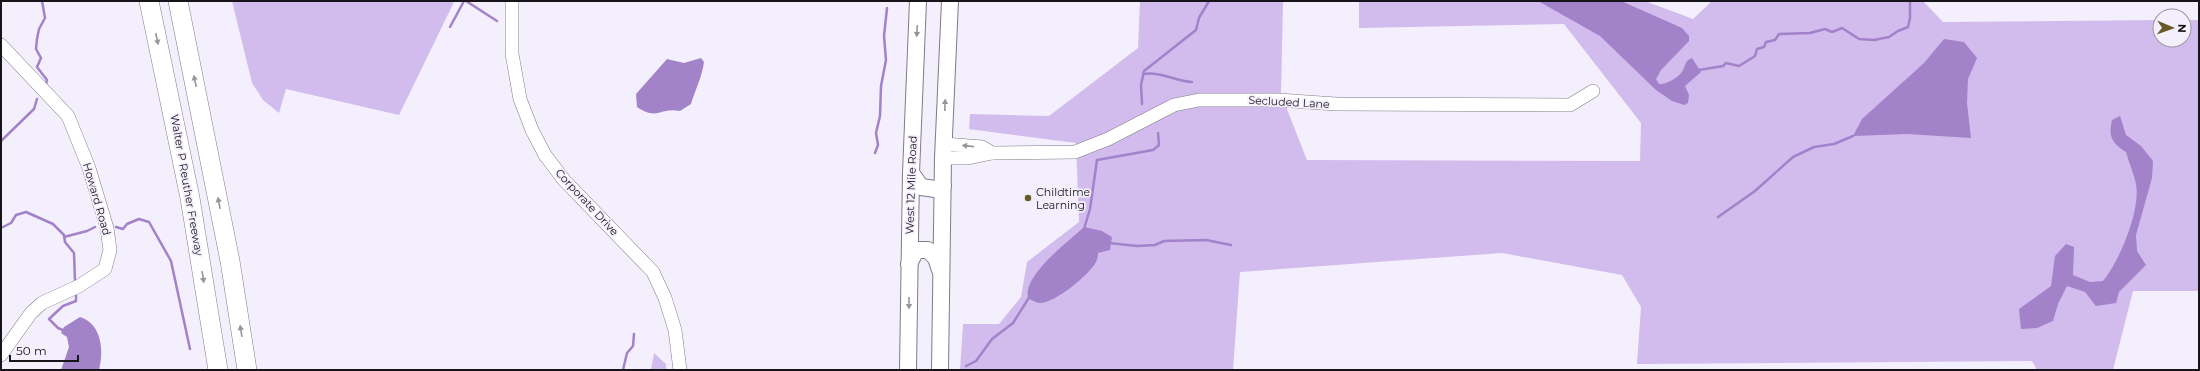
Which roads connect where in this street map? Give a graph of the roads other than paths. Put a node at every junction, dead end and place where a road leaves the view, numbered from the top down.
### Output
1 (149, 1) edge
2 (178, 1) edge
3 (512, 1) edge
4 (918, 1) edge
5 (950, 1) edge
6 (1, 45) edge
7 (1593, 91) dead end
8 (943, 151) junction
9 (911, 173) junction
10 (942, 186) junction
11 (909, 264) junction
12 (941, 271) junction
13 (1, 355) edge
14 (218, 370) edge
15 (247, 370) edge
16 (680, 370) edge
17 (908, 370) edge
18 (940, 370) edge

1 -> 14 highway, Walter P Reuther Freeway
15 -> 2 highway
3 - 16 street, Corporate Drive
4 -> 9 main road, West 12 Mile Road
8 -> 5 main road
6 - 13 street, Howard Road
7 - 8 street, Secluded Lane
8 - 10 main road
9 - 10 main road
9 - 11 main road, West 12 Mile Road
10 - 12 main road
11 - 12 main road
11 -> 17 main road, West 12 Mile Road
12 - 18 main road

